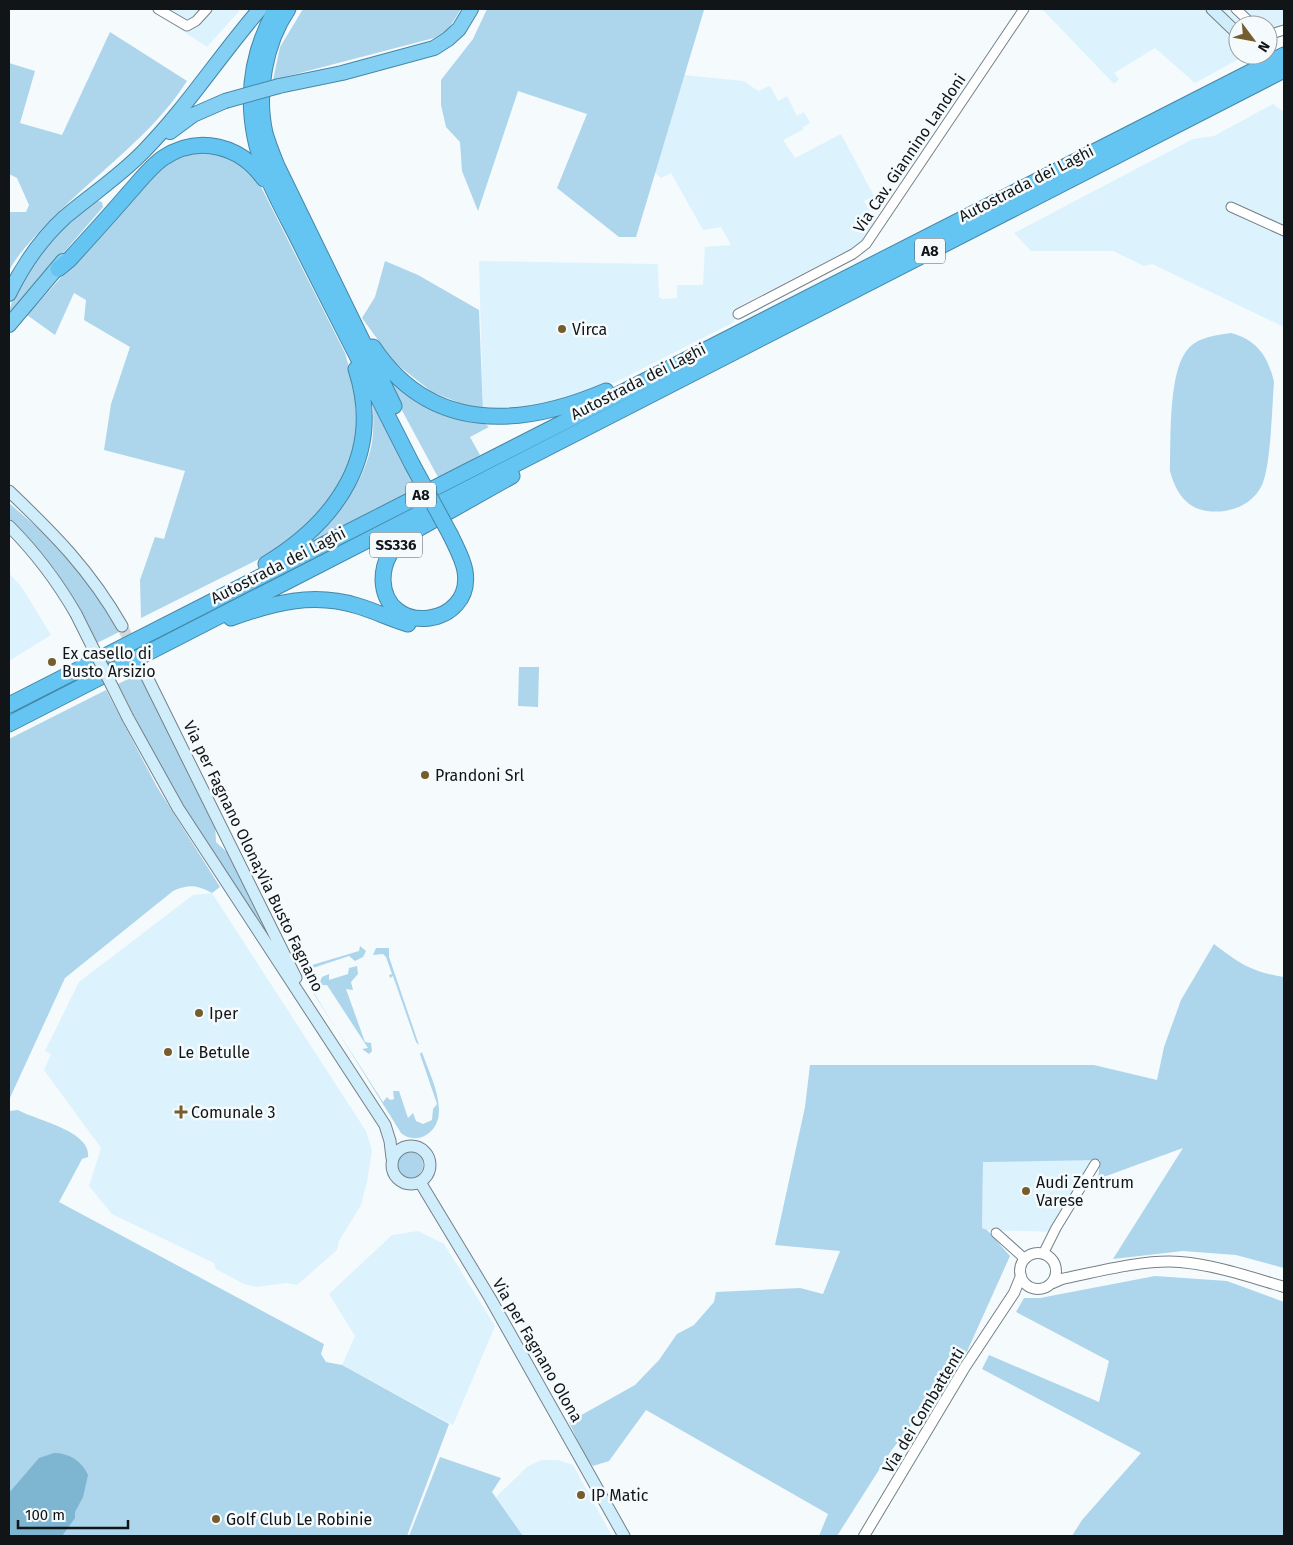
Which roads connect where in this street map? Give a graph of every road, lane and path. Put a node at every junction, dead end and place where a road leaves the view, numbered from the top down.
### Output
1 (158, 9) edge
2 (207, 9) edge
3 (260, 9) edge
4 (276, 9) edge
5 (288, 9) edge
6 (471, 9) edge
7 (1024, 9) edge
8 (1212, 9) edge
9 (1228, 24) edge
10 (1284, 55) edge
11 (1284, 70) edge
12 (176, 127) junction
13 (145, 150) junction
14 (280, 203) junction
15 (1231, 207) dead end
16 (1284, 231) edge
17 (58, 269) junction
18 (332, 281) junction
19 (9, 294) edge
20 (738, 314) dead end
21 (9, 325) edge
22 (341, 325) junction
23 (675, 366) junction
24 (576, 433) junction
25 (417, 463) junction
26 (9, 491) edge
27 (9, 526) edge
28 (454, 534) junction
29 (167, 624) junction
30 (122, 626) tunnel mouth
31 (176, 638) junction
32 (145, 673) tunnel mouth
33 (9, 705) edge
34 (9, 724) edge
35 (312, 1011) junction
36 (385, 1125) junction
37 (411, 1145) junction
38 (392, 1158) junction
39 (1095, 1164) dead end
40 (420, 1182) junction
41 (996, 1233) dead end
42 (1043, 1254) junction
43 (1025, 1260) junction
44 (1055, 1265) junction
45 (1021, 1276) junction
46 (1078, 1276) junction
47 (1053, 1282) junction
48 (1284, 1287) edge
49 (1032, 1288) junction
50 (1010, 1300) junction
51 (624, 1536) edge
52 (864, 1536) edge

1 - 2 street
3 - 13 highway
4 - 14 highway
5 - 18 highway
6 - 12 highway, bridge
7 - 20 street, Via Cav. Giannino Landoni
8 - 9 main road
10 - 23 highway, Autostrada dei Laghi / A8
11 - 24 highway, Autostrada dei Laghi / A8
12 - 13 highway
12 - 17 highway
13 - 19 highway
14 - 17 highway
14 - 22 highway
15 - 16 street
17 - 21 highway
18 - 23 highway
18 - 25 highway
22 - 25 highway
22 - 29 highway
23 - 29 highway, Autostrada dei Laghi / A8
24 - 28 highway, SS336
24 - 31 highway, Autostrada dei Laghi / A8
25 - 28 highway
26 - 30 main road
27 - 35 main road, Via per Fagnano Olona;Via Busto Fagnano, bridge
28 - 31 highway
29 - 33 highway, Autostrada dei Laghi / A8
31 - 34 highway, Autostrada dei Laghi / A8
32 - 35 main road, Via per Fagnano Olona;Via Busto Fagnano
35 - 36 main road
36 - 37 main road
36 - 38 main road
37 - 38 main road
37 - 40 main road
38 - 40 main road
39 - 42 street
40 - 51 main road, Via per Fagnano Olona
41 - 43 street
42 - 43 street
42 - 44 street
43 - 45 street, Via dei Combattenti
44 - 46 street
44 - 47 street
45 - 49 street
45 - 50 street, Via dei Combattenti
46 - 47 street, Via dei Combattenti
46 - 48 street, Via dei Combattenti
47 - 49 street, Via dei Combattenti
49 - 50 street, Via dei Combattenti
50 - 52 street, Via dei Combattenti

